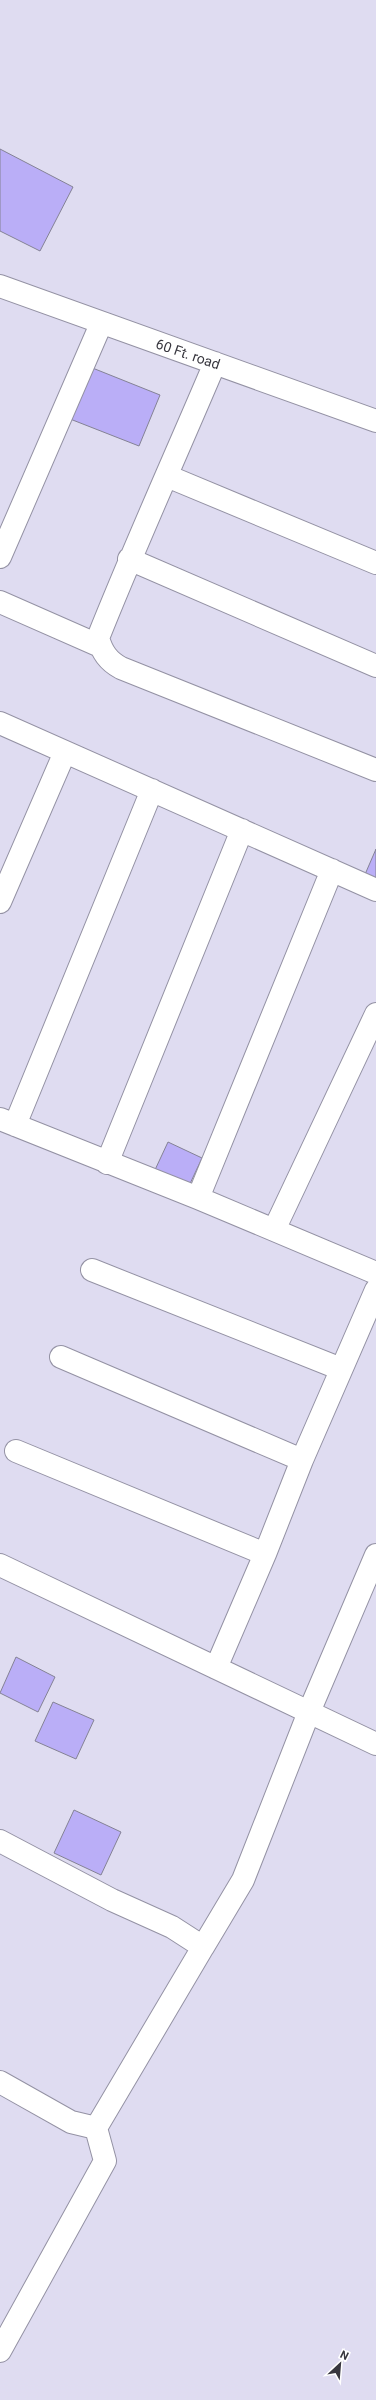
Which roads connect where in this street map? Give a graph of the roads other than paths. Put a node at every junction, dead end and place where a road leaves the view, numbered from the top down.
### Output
1 (0, 286) edge
2 (101, 324) junction
3 (214, 363) junction
4 (376, 421) edge
5 (167, 476) junction
6 (0, 557) edge
7 (129, 559) junction
8 (376, 563) edge
9 (0, 602) edge
10 (100, 646) junction
11 (376, 666) edge
12 (0, 723) edge
13 (65, 752) junction
14 (376, 770) edge
15 (152, 790) junction
16 (242, 830) junction
17 (332, 870) junction
18 (376, 890) edge
19 (0, 902) edge
20 (376, 1014) edge
21 (8, 1122) edge
22 (106, 1163) junction
23 (198, 1198) junction
24 (274, 1230) junction
25 (92, 1270) dead end
26 (376, 1273) edge
27 (376, 1290) edge
28 (61, 1357) dead end
29 (341, 1369) junction
30 (16, 1451) dead end
31 (302, 1460) junction
32 (265, 1554) junction
33 (376, 1556) edge
34 (0, 1565) edge
35 (216, 1668) junction
36 (309, 1712) junction
37 (376, 1744) edge
38 (0, 1841) edge
39 (203, 1947) junction
40 (0, 2082) edge
41 (96, 2128) junction
42 (0, 2350) edge

1 - 2 street, 60 Ft. road
2 - 3 street, 60 Ft. road
2 - 6 street
3 - 4 street, 60 Ft. road
3 - 5 street
5 - 7 street
5 - 8 street
7 - 10 street
7 - 11 street
9 - 10 street
10 - 14 street
12 - 13 street
13 - 15 street
13 - 19 street
15 - 16 street
15 - 21 street
16 - 17 street
16 - 22 street
17 - 18 street
17 - 23 street
20 - 24 street
21 - 22 street
22 - 23 street
23 - 24 street
24 - 26 street
25 - 29 street
27 - 29 street
28 - 31 street
29 - 31 street
30 - 32 street
31 - 32 street
32 - 35 street
33 - 36 street
34 - 35 street
35 - 36 street
36 - 37 street
36 - 39 street
38 - 39 street
39 - 41 street
40 - 41 street
41 - 42 street

